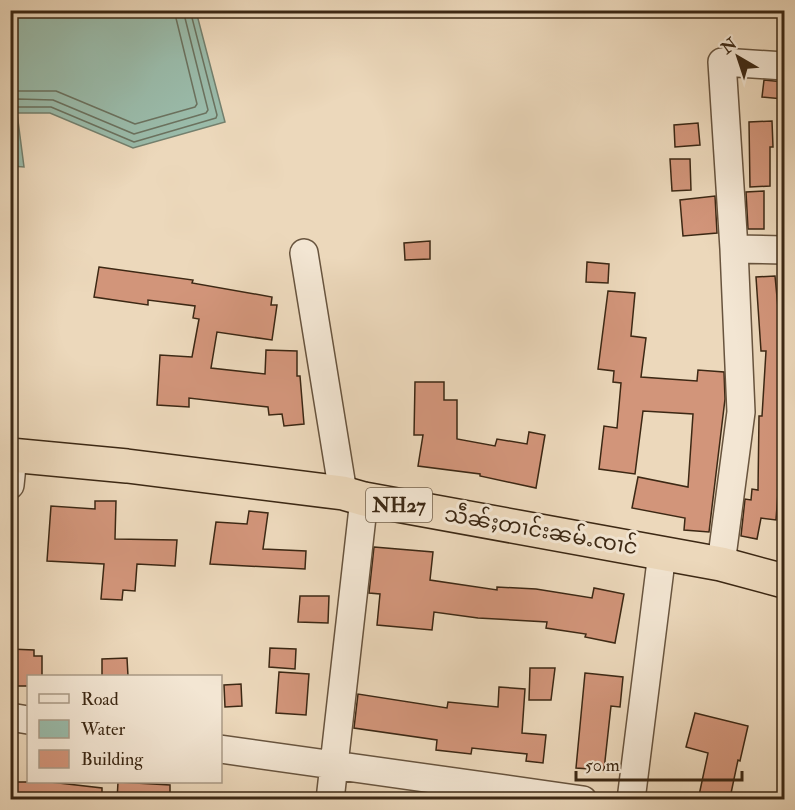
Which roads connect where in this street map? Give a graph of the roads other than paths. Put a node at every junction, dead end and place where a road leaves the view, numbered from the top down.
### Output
1 (784, 66) edge
2 (734, 249) junction
3 (784, 250) edge
4 (304, 253) dead end
5 (12, 465) edge
6 (354, 496) junction
7 (662, 553) junction
8 (721, 564) junction
9 (784, 580) edge
10 (10, 717) edge
11 (27, 720) edge
12 (222, 749) edge
13 (334, 766) junction
14 (330, 800) edge
15 (583, 800) edge
16 (631, 800) edge

1 - 2 street
2 - 3 street
2 - 8 street
4 - 6 street
5 - 6 highway, သဵၼ်ႈတၢင်းၼမ်ႉၸၢင် / NH27
6 - 7 highway, သဵၼ်ႈတၢင်းၼမ်ႉၸၢင် / NH27
6 - 13 street
7 - 8 highway, သဵၼ်ႈတၢင်းၼမ်ႉၸၢင် / NH27
7 - 16 street
8 - 9 highway, သဵၼ်ႈတၢင်းၼမ်ႉၸၢင် / NH27
10 - 11 street
12 - 13 street
13 - 14 street
13 - 15 street

